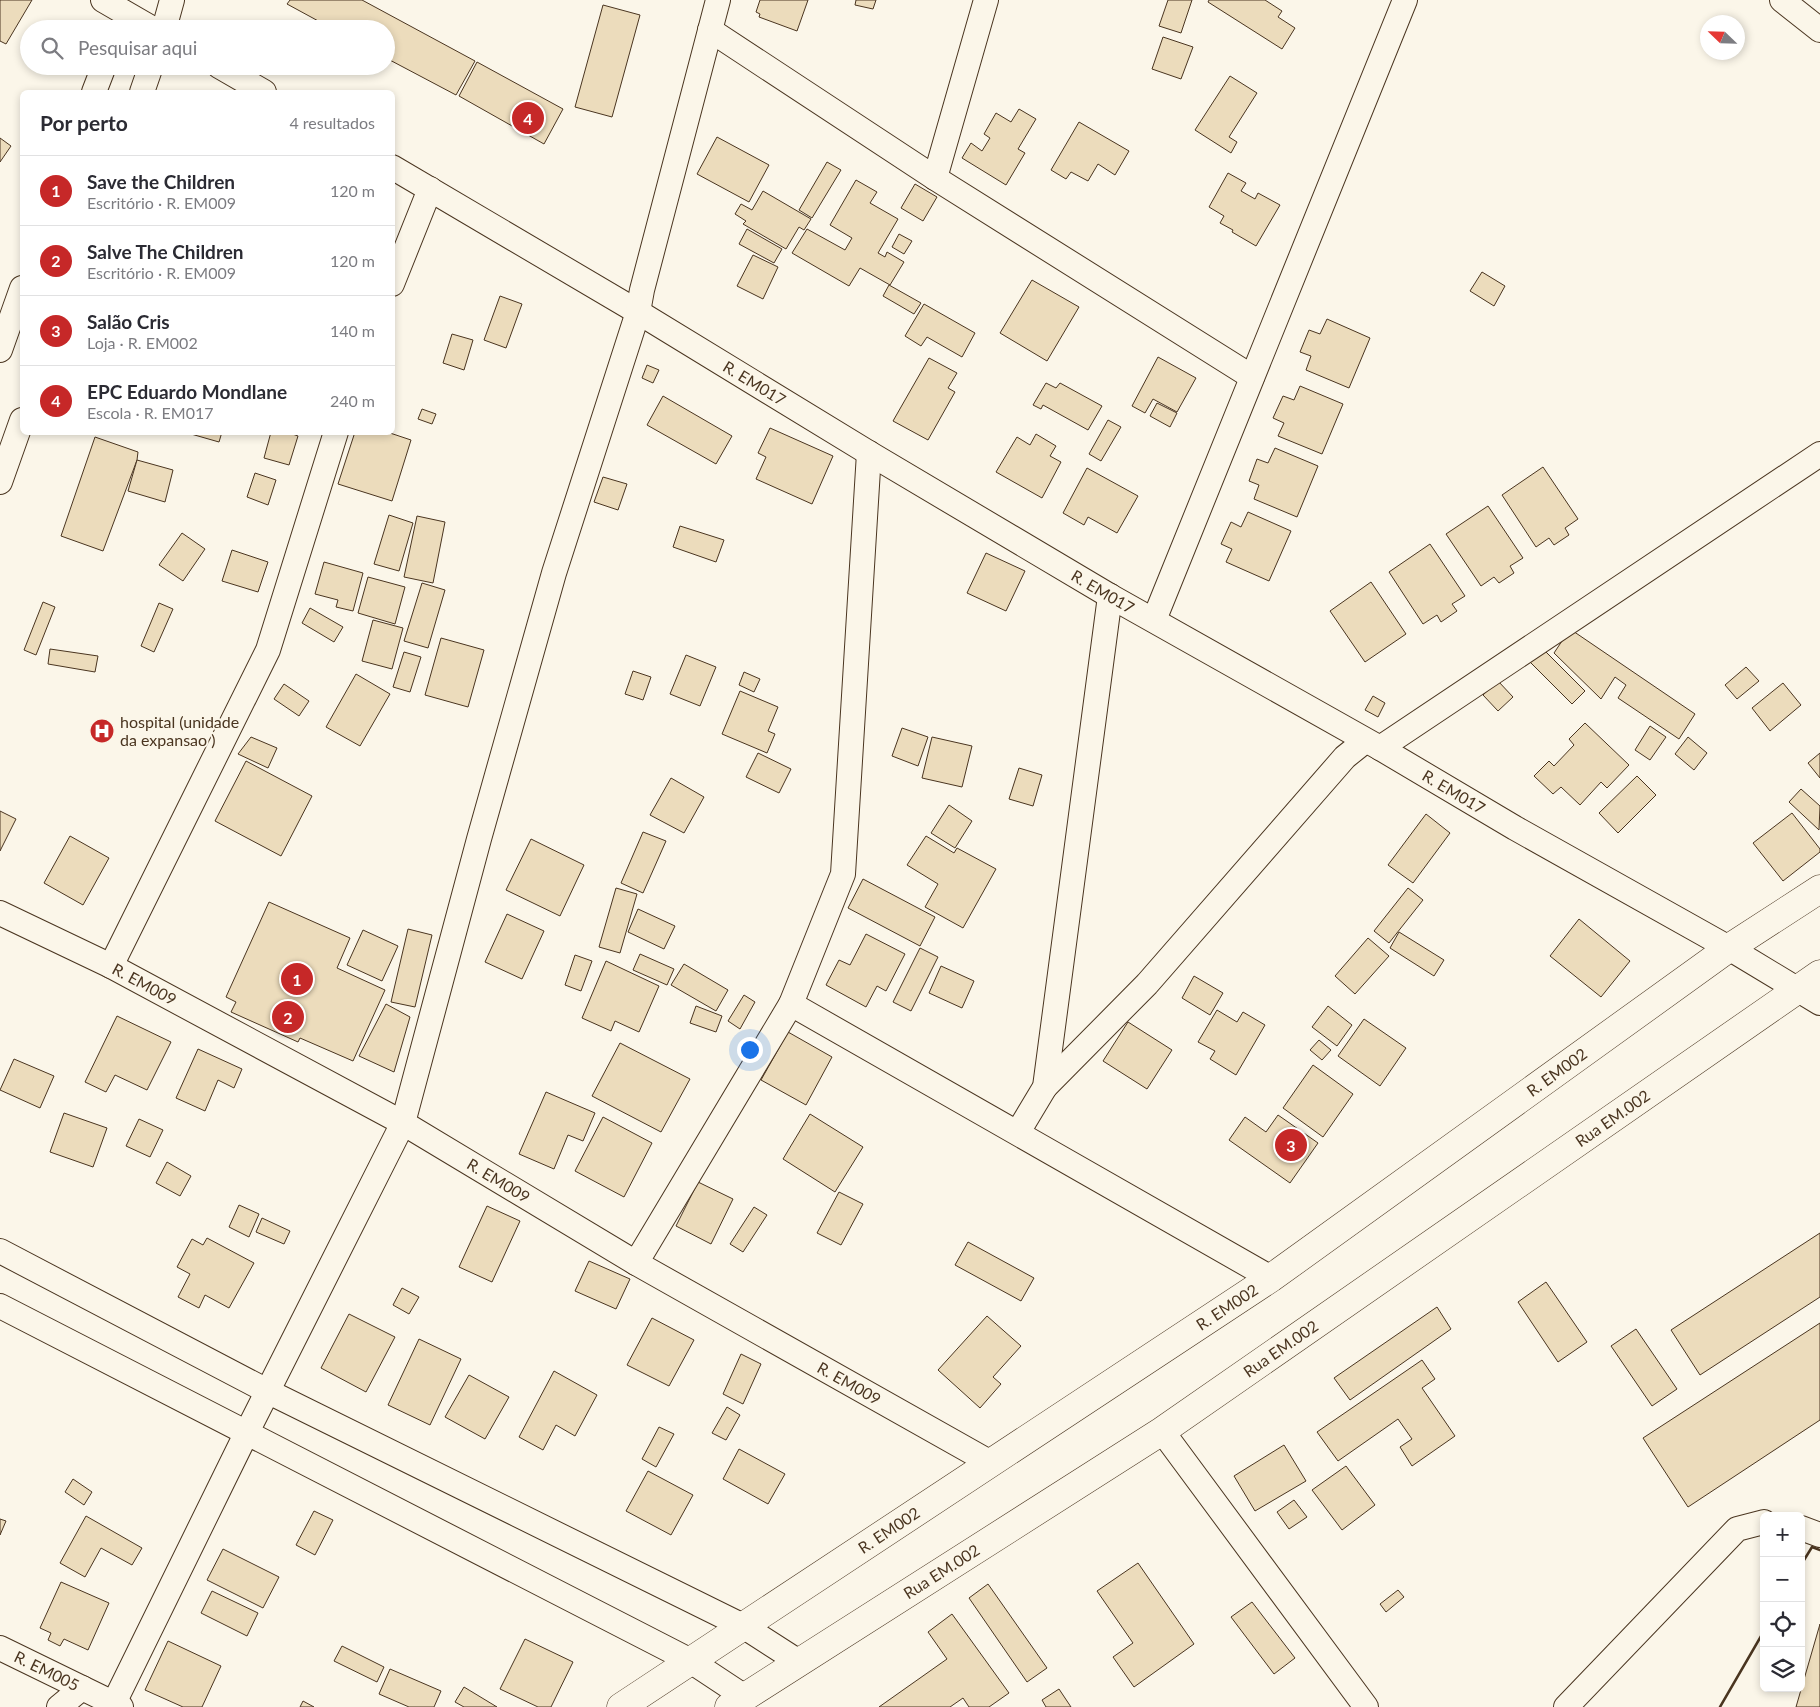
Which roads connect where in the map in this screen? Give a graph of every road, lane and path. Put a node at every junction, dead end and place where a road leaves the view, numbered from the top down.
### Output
1 (103, 0) edge
2 (172, 0) edge
3 (718, 0) edge
4 (986, 0) edge
5 (1405, 0) edge
6 (1782, 0) edge
7 (122, 14) edge
8 (134, 20) edge
9 (166, 20) edge
10 (710, 30) junction
11 (1820, 30) edge
12 (101, 75) edge
13 (148, 75) edge
14 (235, 75) edge
15 (95, 90) edge
16 (143, 90) edge
17 (261, 90) edge
18 (395, 169) edge
19 (935, 178) junction
20 (430, 189) junction
21 (395, 276) edge
22 (20, 294) edge
23 (638, 312) junction
24 (0, 350) edge
25 (1252, 377) junction
26 (20, 426) edge
27 (335, 435) edge
28 (869, 453) junction
29 (1820, 454) edge
30 (0, 482) edge
31 (1110, 596) junction
32 (1154, 620) junction
33 (1373, 745) junction
34 (1820, 889) edge
35 (0, 913) edge
36 (1729, 948) junction
37 (112, 966) junction
38 (1820, 974) edge
39 (1797, 989) junction
40 (1820, 1003) edge
41 (791, 1004) junction
42 (1045, 1087) junction
43 (403, 1123) junction
44 (1018, 1132) junction
45 (0, 1251) edge
46 (636, 1263) junction
47 (1271, 1278) junction
48 (0, 1306) edge
49 (269, 1392) junction
50 (1162, 1430) junction
51 (246, 1434) junction
52 (990, 1463) junction
53 (1760, 1523) edge
54 (1805, 1529) edge
55 (1820, 1535) edge
56 (743, 1626) junction
57 (0, 1648) edge
58 (689, 1660) junction
59 (799, 1662) junction
60 (82, 1688) junction
61 (737, 1702) edge
62 (117, 1705) edge
63 (59, 1707) edge
64 (621, 1707) edge
65 (1366, 1707) edge
66 (1566, 1707) edge

1 - 7 street
2 - 9 street
3 - 10 street
4 - 19 street
5 - 25 street
6 - 11 street
7 - 8 street
10 - 19 street
10 - 23 street
12 - 15 street
13 - 16 street
14 - 17 street
18 - 20 street, R. EM017
19 - 25 street
20 - 21 street
20 - 23 street, R. EM017
22 - 24 street
23 - 28 street, R. EM017
23 - 43 street
25 - 32 street
26 - 30 street
27 - 37 street
28 - 31 street, R. EM017
28 - 41 street
29 - 33 street
31 - 32 street, R. EM017
31 - 42 street
32 - 33 street, R. EM017
33 - 36 street, R. EM017
33 - 42 street
34 - 36 street, R. EM002
35 - 37 street, R. EM009
36 - 39 street, R. EM017
36 - 47 street, R. EM002
37 - 43 street, R. EM009
38 - 39 street, Rua EM.002
39 - 40 street, R. EM017
39 - 50 street, Rua EM.002
41 - 44 street
41 - 46 street
42 - 44 street
43 - 46 street, R. EM009
43 - 49 street
44 - 47 street
45 - 49 street
46 - 52 street, R. EM009
47 - 52 street, R. EM002
48 - 51 street
49 - 51 street
49 - 56 street
50 - 59 street, Rua EM.002
50 - 65 street
51 - 58 street
51 - 62 street
52 - 56 street, R. EM002
53 - 66 street
54 - 55 street
56 - 58 street, R. EM002
56 - 59 street
57 - 60 street, R. EM005
58 - 61 street
58 - 64 street, R. EM002
59 - 61 street, Rua EM.002
60 - 62 street, R. EM005
60 - 63 street

